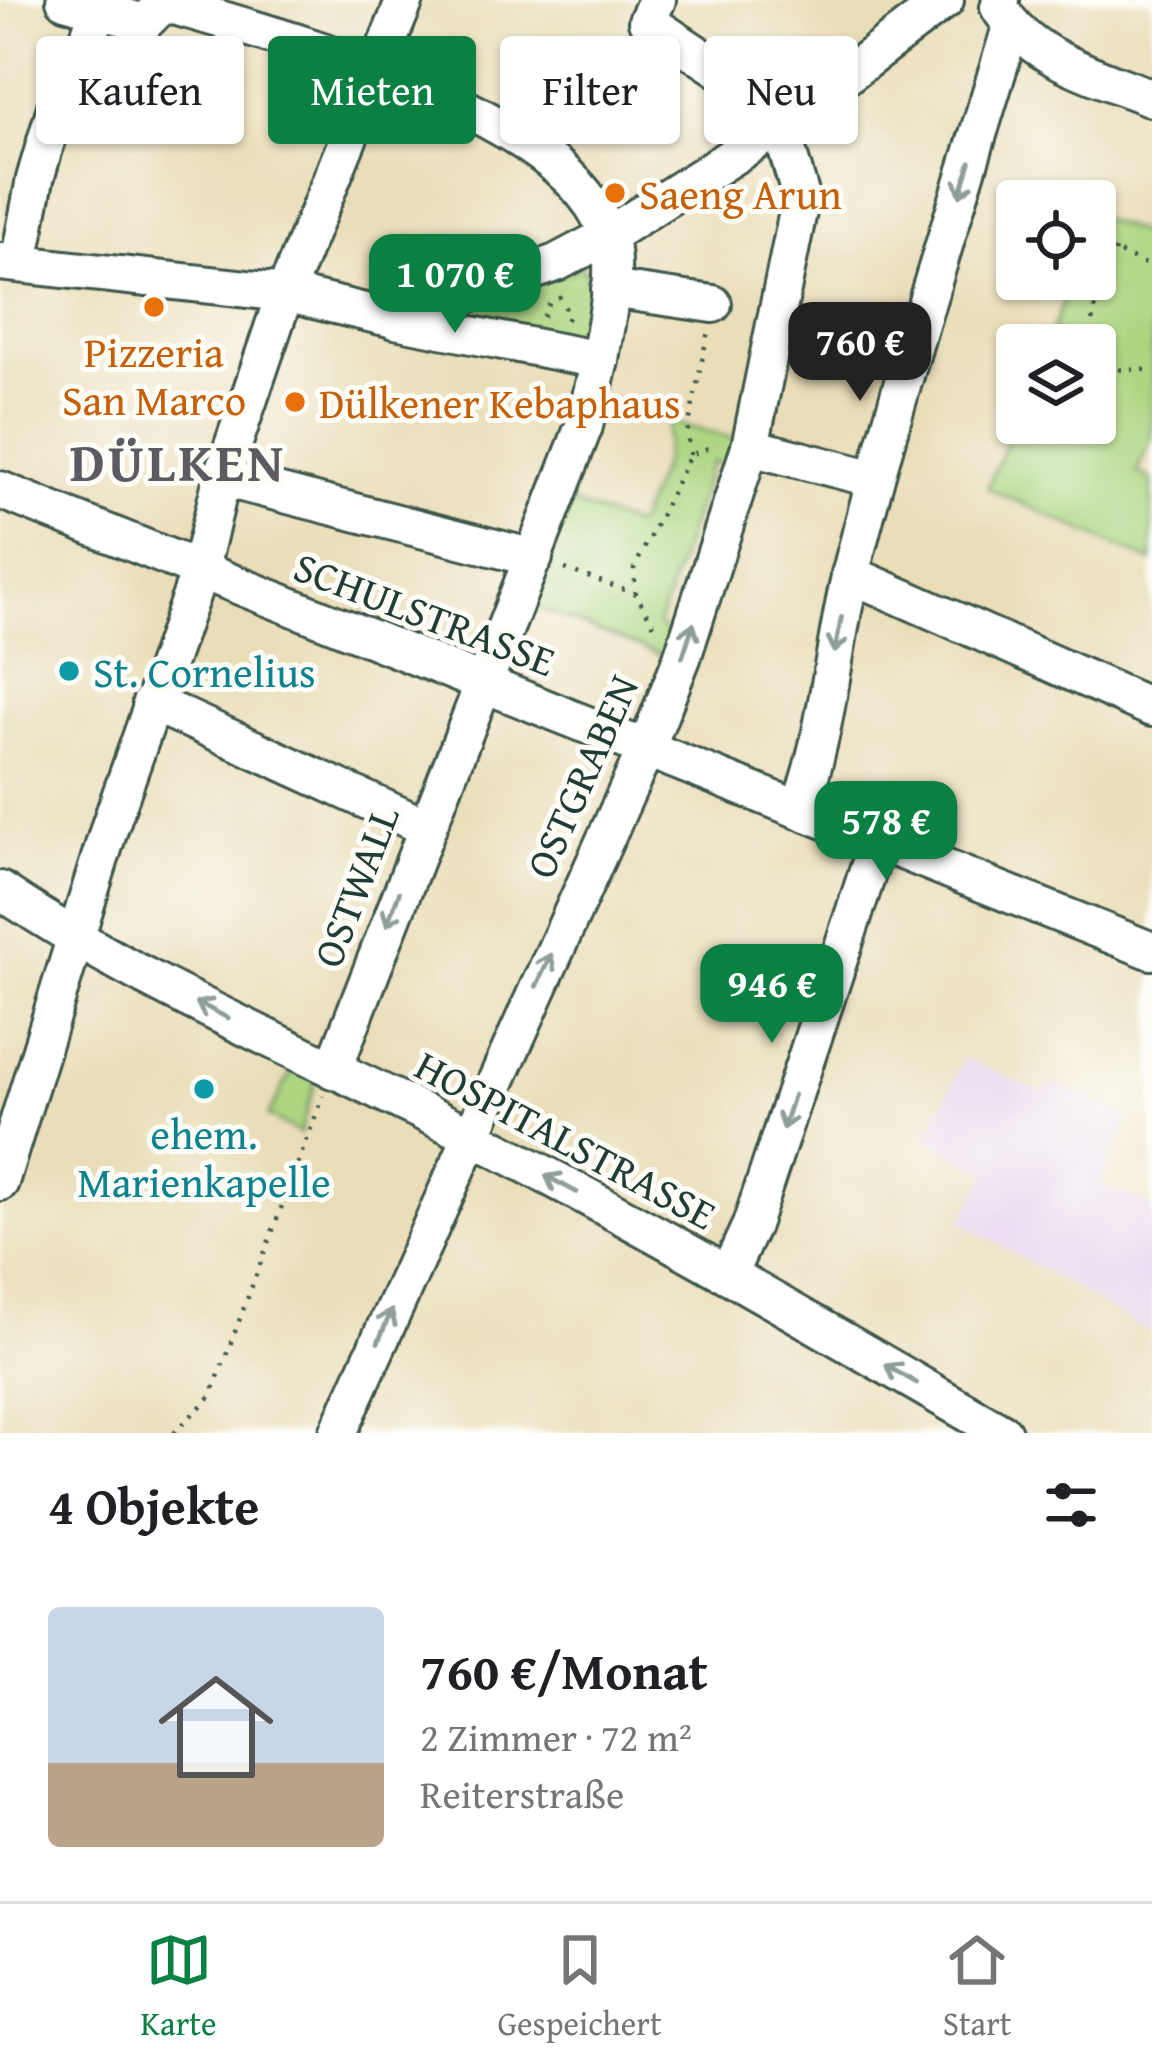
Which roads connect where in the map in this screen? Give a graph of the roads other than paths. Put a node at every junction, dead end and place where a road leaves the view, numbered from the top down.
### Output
1 (404, 0) edge
2 (945, 0) edge
3 (81, 5) edge
4 (652, 10) edge
5 (1006, 13) edge
6 (268, 36) edge
7 (390, 36) edge
8 (704, 53) edge
9 (858, 66) edge
10 (1152, 98) edge
11 (476, 117) edge
12 (346, 144) edge
13 (752, 144) edge
14 (785, 144) edge
15 (609, 236) junction
16 (9, 262) edge
17 (610, 289) junction
18 (285, 293) junction
19 (713, 304) road end
20 (394, 320) junction
21 (600, 361) junction
22 (751, 447) junction
23 (222, 478) junction
24 (875, 478) junction
25 (0, 490) edge
26 (534, 558) junction
27 (199, 573) junction
28 (850, 574) junction
29 (485, 685) junction
30 (151, 702) junction
31 (1152, 708) edge
32 (646, 749) junction
33 (799, 810) junction
34 (425, 827) junction
35 (878, 841) junction
36 (0, 890) edge
37 (78, 943) junction
38 (1152, 951) edge
39 (333, 1070) junction
40 (468, 1134) junction
41 (0, 1183) edge
42 (728, 1275) junction
43 (338, 1433) edge
44 (1003, 1433) edge

1 - 7 street
2 - 9 street
3 - 6 street
3 - 16 street
4 - 8 street
5 - 10 street
5 -> 24 street
11 - 15 street
12 - 18 street
13 - 15 street
14 - 22 street, OSTGRABEN
15 - 17 street, OSTWALL
15 - 20 street
16 - 18 street
17 - 19 street
17 - 21 street, OSTWALL
18 - 20 street
18 - 23 street
20 - 21 street
21 - 26 street, OSTWALL
22 - 24 street
32 -> 22 street, OSTGRABEN
23 - 26 street
23 - 27 street
24 - 28 street
25 - 27 street, SCHULSTRASSE
26 - 29 street, OSTWALL
27 - 29 street, SCHULSTRASSE
27 - 30 street
28 - 31 street
28 -> 33 street
29 - 32 street, SCHULSTRASSE
29 - 34 street, OSTWALL
30 - 34 street
30 - 37 street
32 - 33 street, SCHULSTRASSE
40 -> 32 street, OSTGRABEN
33 - 35 street, SCHULSTRASSE
34 -> 39 street, OSTWALL
35 - 38 street, SCHULSTRASSE
35 -> 42 street
36 - 37 street, HOSPITALSTRASSE
39 -> 37 street, HOSPITALSTRASSE
37 - 41 street
39 - 40 street, HOSPITALSTRASSE
42 -> 40 street, HOSPITALSTRASSE
43 -> 40 street, OSTGRABEN
44 -> 42 street, HOSPITALSTRASSE

